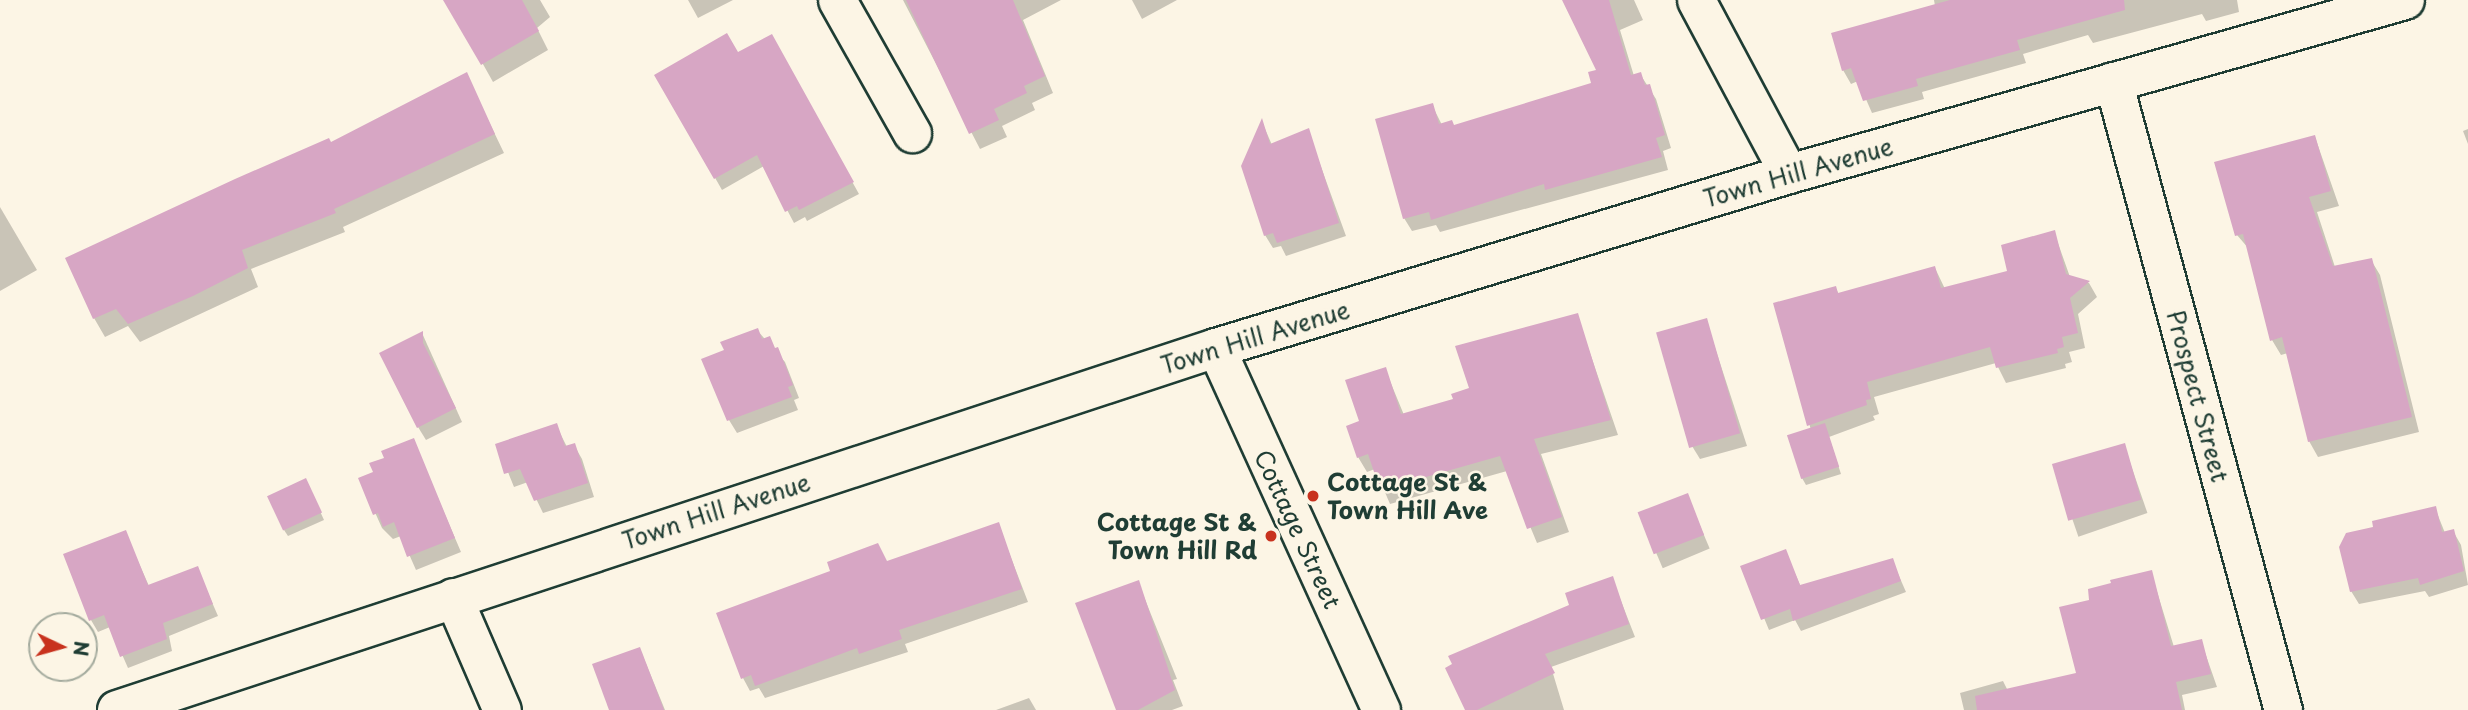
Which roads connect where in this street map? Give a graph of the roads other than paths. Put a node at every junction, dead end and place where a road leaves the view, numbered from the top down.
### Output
1 (837, 0) edge
2 (1696, 0) edge
3 (2405, 0) edge
4 (2113, 81) junction
5 (912, 133) dead end
6 (1789, 174) junction
7 (1216, 348) junction
8 (453, 597) junction
9 (117, 710) edge
10 (502, 710) edge
11 (1381, 710) edge
12 (2283, 710) edge

1 - 5 street
2 - 6 street
3 - 4 street, Town Hill Avenue
4 - 6 street, Town Hill Avenue
4 - 12 street, Prospect Street
6 - 7 street, Town Hill Avenue
7 - 8 street, Town Hill Avenue
7 - 11 street, Cottage Street
8 - 9 street, Town Hill Avenue
8 - 10 street

